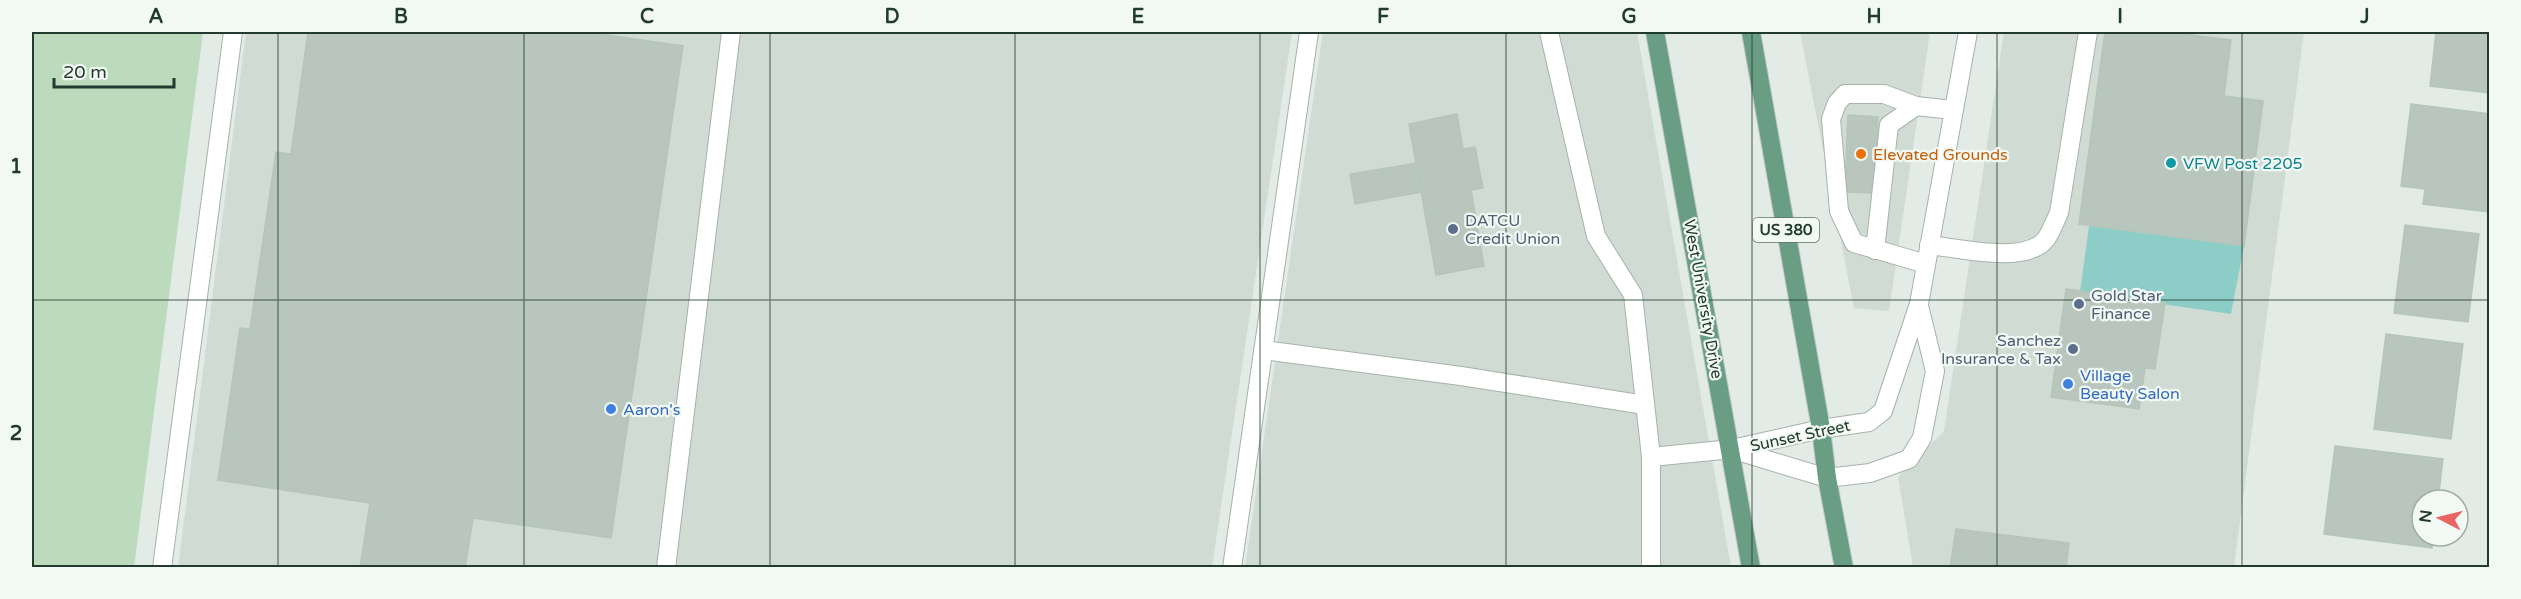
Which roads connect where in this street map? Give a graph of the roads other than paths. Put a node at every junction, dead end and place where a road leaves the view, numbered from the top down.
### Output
1 (233, 32) edge
2 (731, 32) edge
3 (1309, 32) edge
4 (1549, 32) edge
5 (1654, 32) edge
6 (1751, 32) edge
7 (1968, 32) edge
8 (2088, 32) edge
9 (1916, 106) junction
10 (1953, 110) junction
11 (1929, 244) junction
12 (1875, 250) junction
13 (1926, 264) junction
14 (1919, 304) junction
15 (1263, 350) junction
16 (1645, 405) junction
17 (1821, 429) junction
18 (1732, 449) junction
19 (1651, 458) junction
20 (1827, 478) junction
21 (162, 567) edge
22 (666, 567) edge
23 (1232, 567) edge
24 (1651, 567) edge
25 (1751, 567) edge
26 (1844, 567) edge

1 - 21 street
2 - 22 street
3 - 15 street
4 - 16 street
5 - 18 main road, West University Drive
6 - 17 main road, US 380
7 - 10 street, Sunset Street
8 - 11 street
9 - 10 street
9 - 12 street
9 - 12 street
10 - 11 street, Sunset Street
11 - 13 street, Sunset Street
12 - 13 street
13 - 14 street, Sunset Street
14 - 17 street, Sunset Street
14 - 20 street, Sunset Street
15 - 16 street
15 - 23 street
16 - 19 street
17 - 18 street, Sunset Street
17 - 20 main road, US 380
18 - 19 street
18 - 20 street, Sunset Street
18 - 25 main road, West University Drive
19 - 24 street
20 - 26 main road, US 380

